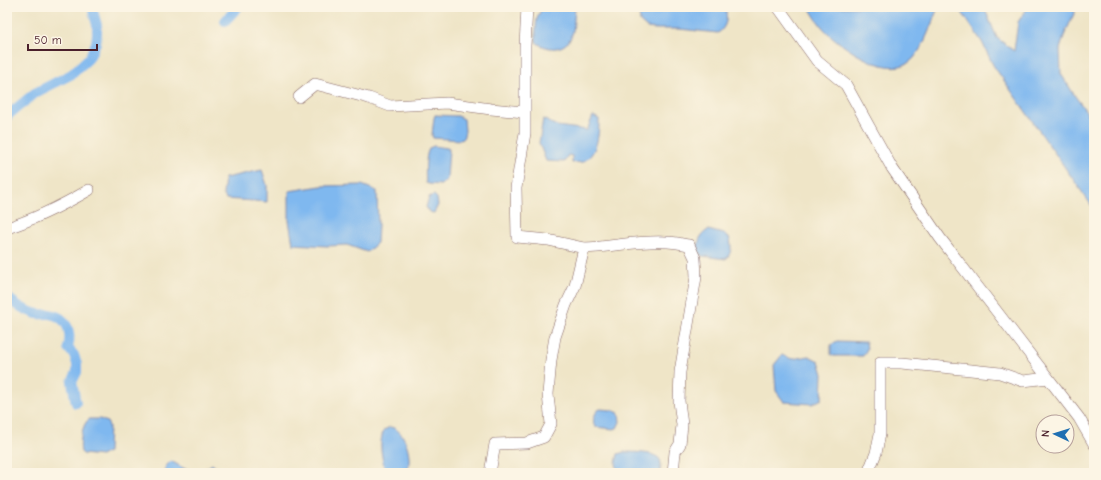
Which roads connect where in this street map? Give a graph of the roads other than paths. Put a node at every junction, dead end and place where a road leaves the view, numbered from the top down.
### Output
1 (527, 7) edge
2 (778, 7) edge
3 (299, 98) dead end
4 (524, 112) junction
5 (89, 190) dead end
6 (7, 228) edge
7 (584, 248) junction
8 (1048, 378) junction
9 (1094, 444) edge
10 (490, 473) edge
11 (673, 473) edge
12 (868, 473) edge

1 - 4 street
2 - 8 street
3 - 4 street
4 - 7 street
5 - 6 street
7 - 10 street
7 - 11 street
8 - 9 street
8 - 12 street

